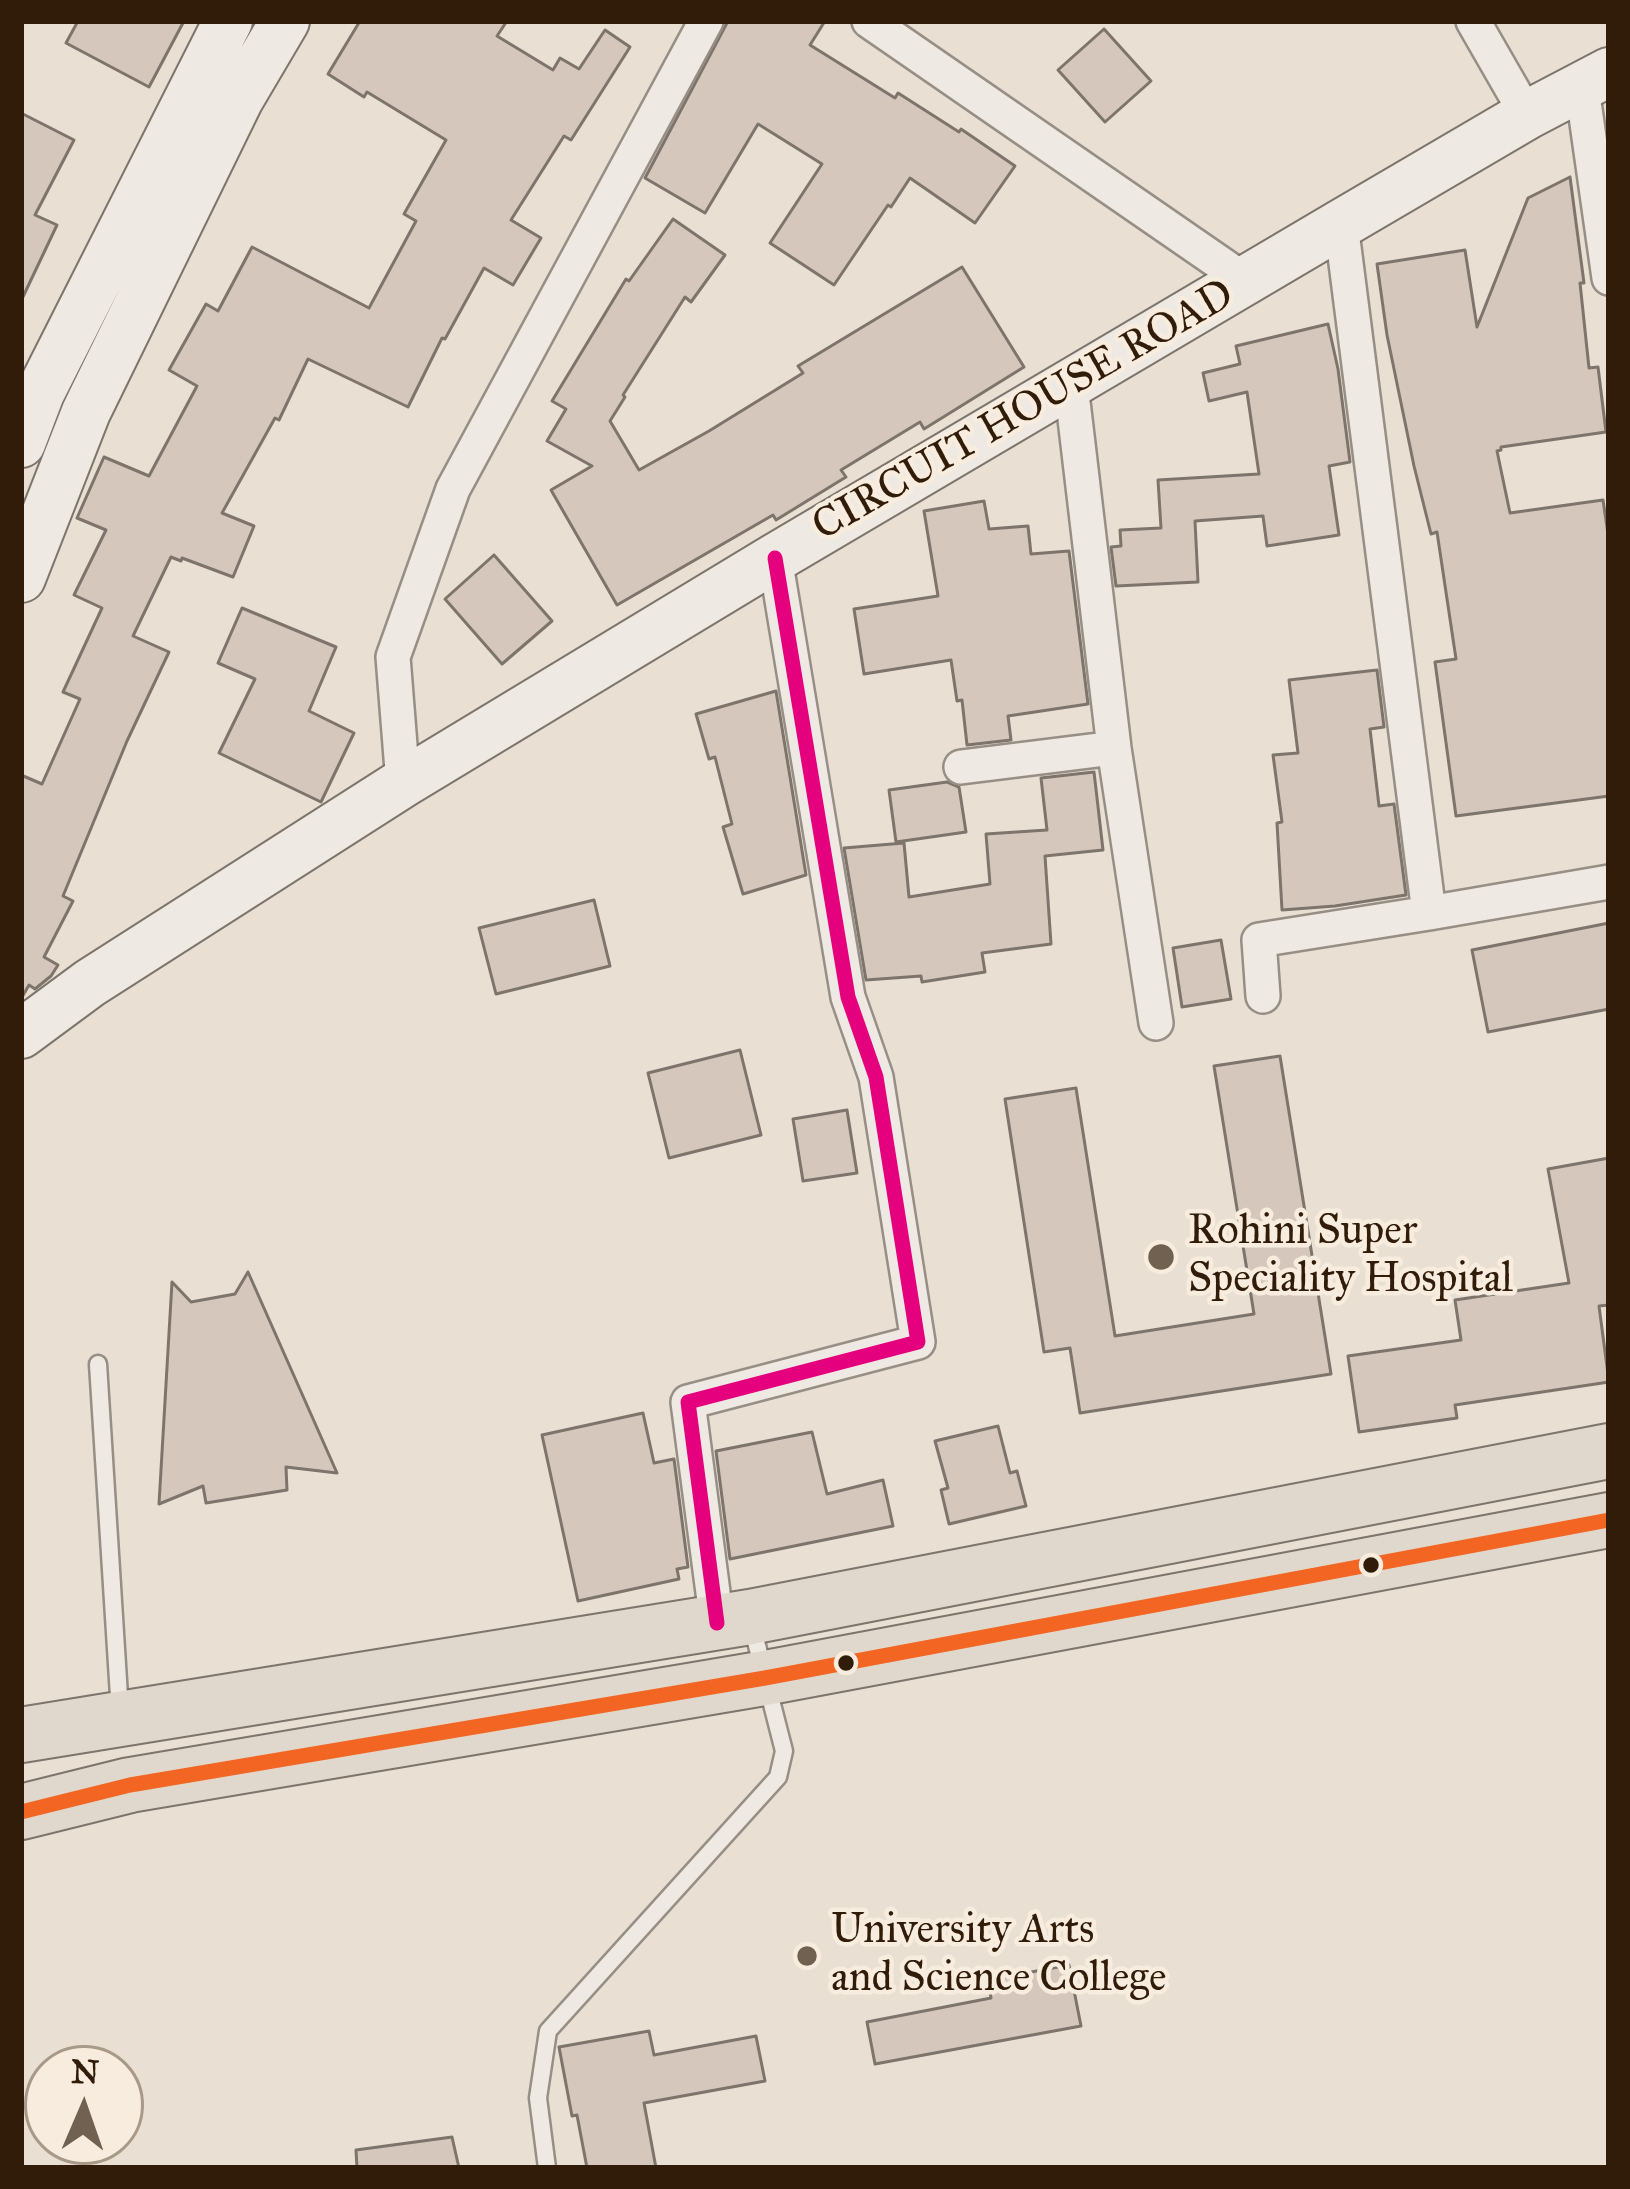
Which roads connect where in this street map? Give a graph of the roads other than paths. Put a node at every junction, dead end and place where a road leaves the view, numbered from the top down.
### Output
1 (228, 21) edge
2 (285, 21) edge
3 (706, 21) edge
4 (869, 21) edge
5 (1472, 21) edge
6 (902, 31) edge
7 (1595, 80) edge
8 (1527, 115) junction
9 (1341, 224) junction
10 (1609, 278) edge
11 (1246, 281) junction
12 (1071, 385) junction
13 (30, 390) edge
14 (21, 443) edge
15 (775, 558) junction
16 (21, 578) edge
17 (1114, 748) junction
18 (961, 767) dead end
19 (403, 783) junction
20 (1609, 882) edge
21 (1429, 914) junction
22 (1263, 996) dead end
23 (1156, 1023) dead end
24 (21, 1034) edge
25 (98, 1364) dead end
26 (1609, 1451) edge
27 (1609, 1520) edge
28 (734, 1620) junction
29 (765, 1678) junction
30 (121, 1719) junction
31 (21, 1735) edge
32 (21, 1812) edge
33 (547, 2168) edge

1 - 13 street
2 - 16 street
3 - 19 street
4 - 6 street
5 - 8 street
6 - 11 street
7 - 8 street, CIRCUIT HOUSE ROAD
7 - 10 street
8 - 9 street, CIRCUIT HOUSE ROAD
9 - 11 street, CIRCUIT HOUSE ROAD
9 - 21 street
11 - 12 street, CIRCUIT HOUSE ROAD
12 - 15 street, CIRCUIT HOUSE ROAD
12 - 17 street
13 - 14 street
15 - 19 street, CIRCUIT HOUSE ROAD
15 - 28 street
17 - 18 street
17 - 23 street
19 - 24 street, CIRCUIT HOUSE ROAD
20 - 21 street
21 - 22 street
25 - 30 lane
26 - 28 main road
27 - 29 main road
28 - 29 lane
28 - 30 main road
29 - 32 main road
29 - 33 lane
30 - 31 main road

